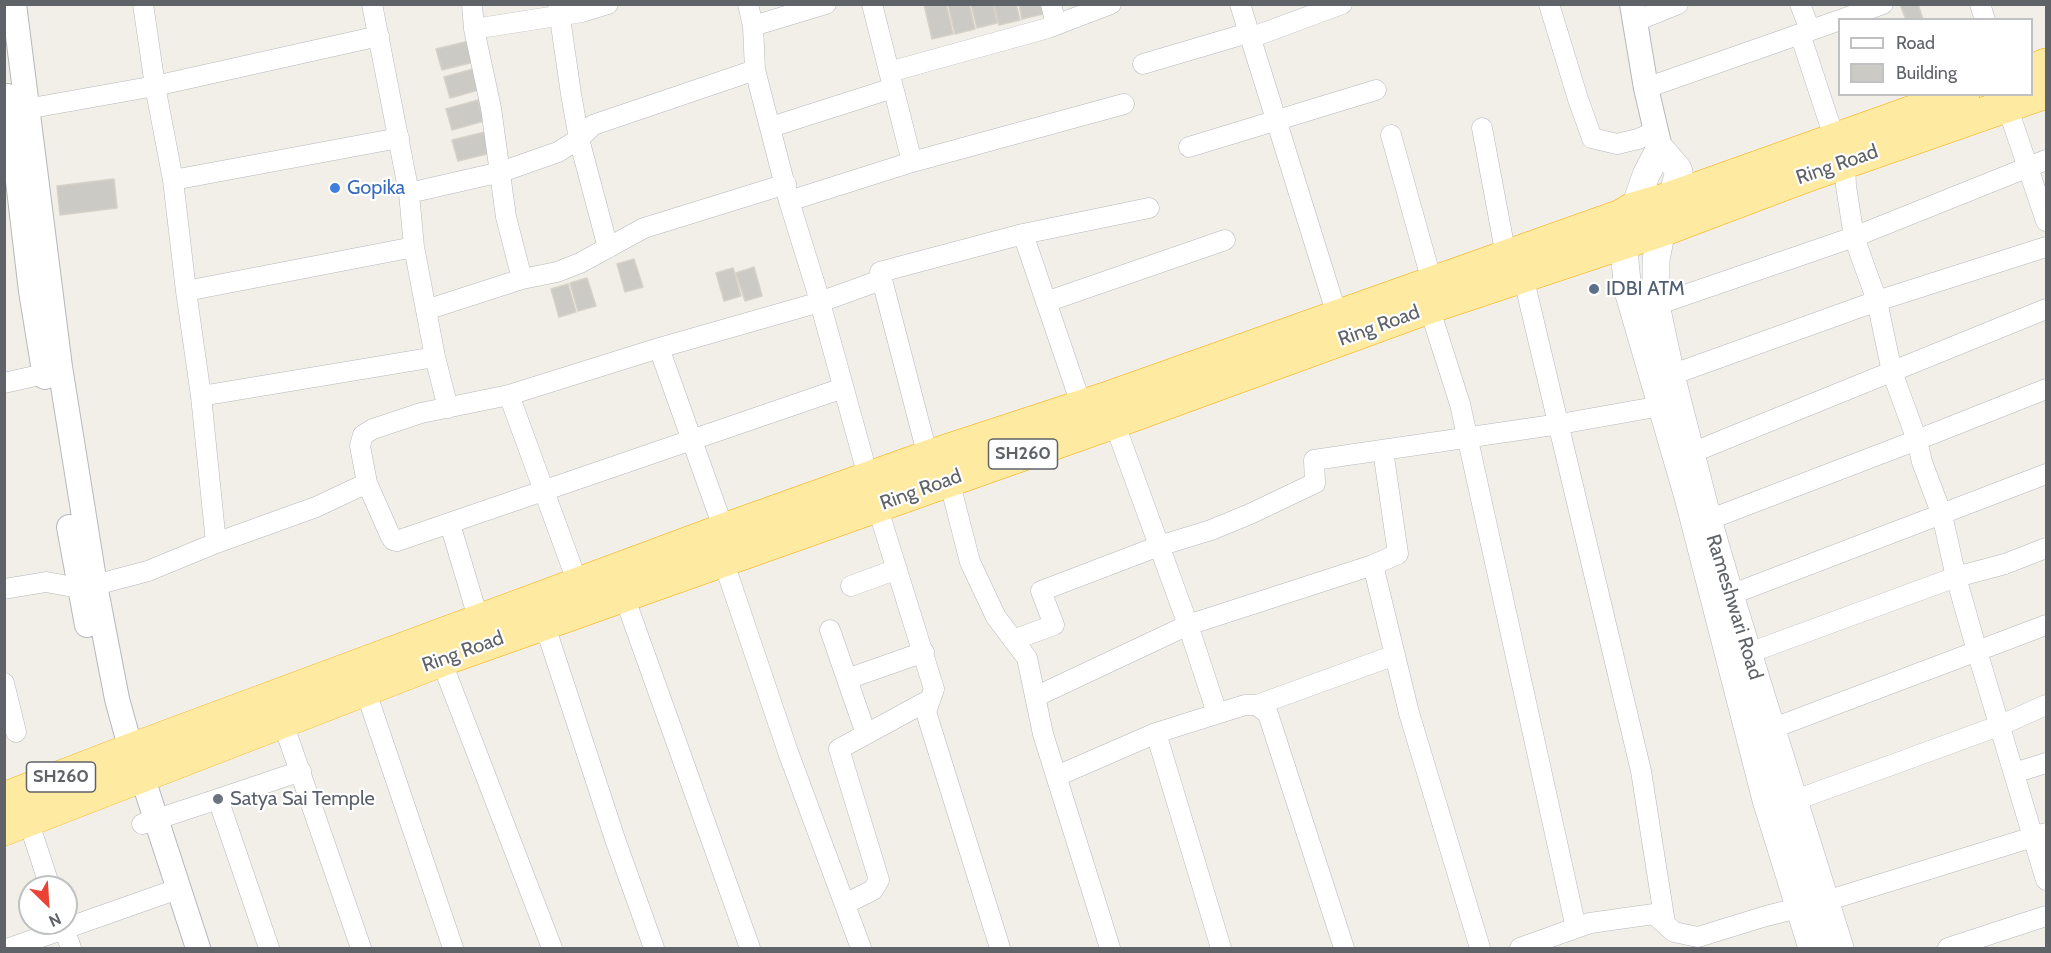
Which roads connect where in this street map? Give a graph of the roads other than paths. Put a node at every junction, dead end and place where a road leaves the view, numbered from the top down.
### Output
1 (14, 4) edge
2 (143, 4) edge
3 (372, 4) edge
4 (472, 4) edge
5 (608, 4) edge
6 (748, 4) edge
7 (826, 4) edge
8 (872, 4) edge
9 (1051, 4) edge
10 (1112, 4) edge
11 (1240, 4) edge
12 (1342, 4) edge
13 (1549, 4) edge
14 (1678, 4) edge
15 (1800, 4) edge
16 (1883, 4) edge
17 (559, 10) edge
18 (1634, 13) edge
19 (1845, 18) edge
20 (1838, 21) edge
21 (1056, 25) junction
22 (753, 26) junction
23 (474, 29) junction
24 (1805, 32) junction
25 (1249, 35) junction
26 (379, 36) junction
27 (1143, 64) dead end
28 (4, 67) edge
29 (755, 70) junction
30 (891, 80) junction
31 (155, 86) junction
32 (1646, 88) junction
33 (1376, 90) dead end
34 (2046, 92) edge
35 (1959, 96) edge
36 (1124, 104) dead end
37 (2007, 106) junction
38 (18, 110) junction
39 (1275, 122) junction
40 (771, 128) junction
41 (1482, 128) dead end
42 (1391, 135) dead end
43 (399, 138) junction
44 (579, 139) junction
45 (1658, 140) junction
46 (1189, 147) dead end
47 (1840, 151) junction
48 (2046, 160) edge
49 (912, 162) junction
50 (2028, 166) junction
51 (501, 172) junction
52 (173, 180) junction
53 (409, 193) junction
54 (788, 193) junction
55 (1671, 198) junction
56 (1149, 207) dead end
57 (1633, 209) junction
58 (2046, 221) edge
59 (1023, 234) junction
60 (1854, 237) junction
61 (1225, 240) dead end
62 (1623, 242) junction
63 (1659, 245) junction
64 (414, 247) junction
65 (2046, 247) edge
66 (608, 248) junction
67 (1514, 266) junction
68 (522, 279) junction
69 (881, 280) junction
70 (186, 291) junction
71 (1430, 295) junction
72 (1877, 301) junction
73 (820, 302) junction
74 (1046, 302) junction
75 (1656, 305) junction
76 (2046, 309) edge
77 (426, 310) junction
78 (1337, 315) junction
79 (658, 348) junction
80 (435, 357) junction
81 (53, 372) junction
82 (1892, 372) junction
83 (1671, 375) junction
84 (4, 383) edge
85 (843, 388) junction
86 (2046, 389) edge
87 (509, 395) junction
88 (201, 396) junction
89 (1661, 406) junction
90 (1082, 407) junction
91 (448, 408) junction
92 (1114, 422) junction
93 (1560, 424) junction
94 (1467, 438) junction
95 (691, 439) junction
96 (1917, 440) junction
97 (1383, 450) junction
98 (1684, 457) junction
99 (938, 469) junction
100 (2046, 474) edge
101 (367, 483) junction
102 (544, 492) junction
103 (873, 493) junction
104 (1942, 516) junction
105 (1708, 520) junction
106 (450, 524) junction
107 (216, 543) junction
108 (723, 545) junction
109 (1159, 546) junction
110 (2046, 548) edge
111 (1373, 564) junction
112 (897, 569) junction
113 (1956, 577) junction
114 (578, 584) junction
115 (851, 586) dead end
116 (87, 587) junction
117 (4, 589) edge
118 (1730, 595) junction
119 (624, 596) junction
120 (479, 621) junction
121 (544, 623) junction
122 (1188, 625) junction
123 (2046, 625) edge
124 (830, 630) dead end
125 (1013, 640) junction
126 (1977, 651) junction
127 (924, 652) junction
128 (1395, 655) junction
129 (1739, 656) junction
130 (441, 660) junction
131 (847, 679) junction
132 (4, 683) edge
133 (364, 689) junction
134 (1035, 697) junction
135 (929, 700) junction
136 (1257, 705) junction
137 (2046, 705) edge
138 (1217, 713) junction
139 (282, 720) junction
140 (2001, 725) junction
141 (1771, 729) junction
142 (16, 732) dead end
143 (1156, 733) junction
144 (866, 734) junction
145 (2046, 763) edge
146 (130, 765) junction
147 (301, 771) junction
148 (2014, 773) junction
149 (1057, 776) junction
150 (218, 799) junction
151 (1793, 801) junction
152 (12, 816) edge
153 (149, 822) junction
154 (2040, 835) edge
155 (44, 875) edge
156 (2046, 880) edge
157 (166, 893) junction
158 (1826, 901) junction
159 (844, 904) junction
160 (1798, 908) junction
161 (2046, 916) edge
162 (78, 921) edge
163 (1576, 928) junction
164 (41, 935) edge
165 (1677, 935) edge
166 (10, 948) edge
167 (183, 948) edge
168 (198, 948) edge
169 (269, 948) edge
170 (361, 948) edge
171 (453, 948) edge
172 (552, 948) edge
173 (654, 948) edge
174 (750, 948) edge
175 (861, 948) edge
176 (1000, 948) edge
177 (1110, 948) edge
178 (1221, 948) edge
179 (1344, 948) edge
180 (1480, 948) edge
181 (1520, 948) edge
182 (1812, 948) edge
183 (1840, 948) edge
184 (1948, 948) edge

1 - 38 street
2 - 31 street
3 - 26 street
4 - 23 street
5 - 17 street
6 - 22 street
7 - 22 street
8 - 30 street
9 - 21 street
10 - 21 street
11 - 25 street
12 - 25 street
13 - 45 street
14 - 18 street
15 - 24 street
16 - 19 street
17 - 23 street
17 - 44 street
18 - 32 street
20 - 24 street
21 - 30 street
22 - 29 street
23 - 51 street
24 - 32 street
24 - 47 street
25 - 27 street
25 - 39 street
26 - 31 street
26 - 43 street
28 - 38 street
29 - 40 street
29 - 44 street
30 - 40 street
30 - 49 street
31 - 38 street
31 - 52 street
32 - 45 street
33 - 39 street
34 - 37 highway, Ring Road / SH260
35 - 47 highway, Ring Road / SH260
36 - 49 street
37 - 47 highway, Ring Road / SH260
37 - 50 street
38 - 81 street
39 - 46 street
39 - 78 street
40 - 54 street
41 - 67 street
42 - 71 street
43 - 52 street
43 - 53 street
44 - 51 street
44 - 66 street
45 - 55 main road, Rameshwari Road
45 - 57 main road
47 - 55 highway, Ring Road / SH260
47 - 60 street
47 - 63 highway, Ring Road / SH260
48 - 50 street
49 - 54 street
50 - 58 street
50 - 60 street
51 - 53 street
51 - 68 street
52 - 70 street
53 - 64 street
54 - 66 street
54 - 73 street
55 - 57 highway, Ring Road / SH260
55 - 63 main road, Rameshwari Road
56 - 59 street
57 - 62 main road
57 - 67 highway, Ring Road / SH260
59 - 69 street
59 - 74 street
60 - 72 street
60 - 75 street
61 - 74 street
62 - 63 highway, Ring Road / SH260
62 - 67 highway, Ring Road / SH260
62 - 89 main road
63 - 75 main road, Rameshwari Road
64 - 70 street
64 - 77 street
65 - 72 street
66 - 68 street
67 - 71 highway, Ring Road / SH260
67 - 93 street
68 - 77 street
69 - 73 street
69 - 99 street
70 - 88 street
71 - 78 highway, Ring Road / SH260
71 - 92 highway, Ring Road / SH260
71 - 94 street
72 - 82 street
72 - 83 street
73 - 79 street
73 - 85 street
74 - 90 street
75 - 83 main road, Rameshwari Road
76 - 82 street
77 - 80 street
78 - 90 highway, Ring Road / SH260
79 - 87 street
79 - 95 street
80 - 88 street
80 - 91 street
81 - 84 street
81 - 116 street
82 - 96 street
82 - 98 street
83 - 98 main road, Rameshwari Road
85 - 95 street
85 - 103 street
86 - 96 street
87 - 91 street
87 - 102 street
88 - 107 street
89 - 93 street
89 - 98 main road
90 - 99 highway, Ring Road / SH260
91 - 101 street
92 - 99 highway, Ring Road / SH260
92 - 109 street
93 - 94 street
93 - 165 street
94 - 97 street
94 - 163 street
95 - 102 street
95 - 108 street
96 - 104 street
96 - 105 street
97 - 109 street
97 - 111 street
98 - 105 main road, Rameshwari Road
98 - 129 main road
99 - 103 highway, Ring Road / SH260
99 - 125 street
100 - 104 street
101 - 106 street
101 - 107 street
102 - 106 street
102 - 114 street
103 - 108 highway, Ring Road / SH260
103 - 112 street
104 - 113 street
104 - 118 street
105 - 118 main road, Rameshwari Road
106 - 120 street
107 - 116 street
108 - 114 highway, Ring Road / SH260
108 - 119 highway, Ring Road / SH260
108 - 159 street
109 - 122 street
109 - 125 street
110 - 113 street
111 - 122 street
111 - 128 street
112 - 115 street
112 - 127 street
113 - 126 street
113 - 129 street
114 - 120 highway, Ring Road / SH260
116 - 117 street
116 - 146 street
118 - 129 main road, Rameshwari Road
119 - 121 highway, Ring Road / SH260
119 - 174 street
120 - 146 highway, Ring Road / SH260
121 - 130 highway, Ring Road / SH260
121 - 173 street
122 - 134 street
122 - 138 street
123 - 126 street
124 - 131 street
125 - 134 street
126 - 140 street
126 - 141 street
127 - 131 street
127 - 135 street
128 - 136 street
128 - 180 street
129 - 141 main road, Rameshwari Road
129 - 160 main road
130 - 133 highway, Ring Road / SH260
130 - 172 street
131 - 144 street
132 - 142 street
133 - 139 highway, Ring Road / SH260
133 - 171 street
134 - 149 street
135 - 144 street
135 - 176 street
136 - 138 street
136 - 179 street
137 - 140 street
138 - 143 street
139 - 146 highway, Ring Road / SH260
139 - 147 street
140 - 148 street
140 - 151 street
141 - 151 main road, Rameshwari Road
143 - 149 street
143 - 178 street
144 - 159 street
145 - 148 street
146 - 152 highway, Ring Road / SH260
146 - 153 street
147 - 150 street
147 - 170 street
148 - 154 street
149 - 177 street
150 - 153 street
150 - 169 street
151 - 158 main road, Rameshwari Road
152 - 155 street
153 - 157 street
153 - 168 street
154 - 156 street
154 - 158 street
157 - 162 street
157 - 167 street
158 - 160 street
158 - 183 main road, Rameshwari Road
159 - 175 street
160 - 165 street
160 - 182 main road
161 - 184 street
163 - 165 street
163 - 181 street
164 - 166 street

